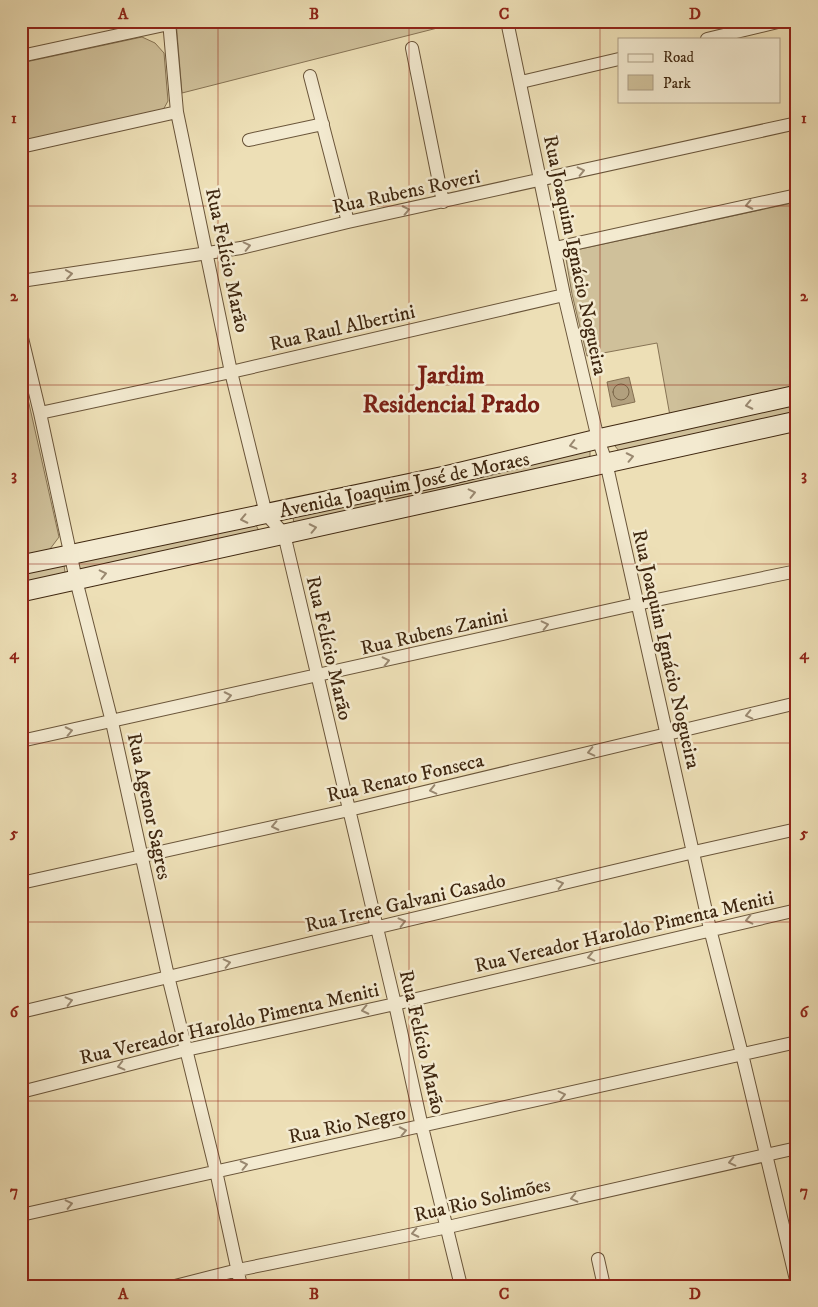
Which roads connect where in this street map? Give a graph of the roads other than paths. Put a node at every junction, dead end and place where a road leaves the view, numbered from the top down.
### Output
1 (508, 21) edge
2 (782, 21) edge
3 (169, 23) edge
4 (710, 38) edge
5 (412, 48) dead end
6 (21, 56) edge
7 (618, 59) edge
8 (310, 76) dead end
9 (521, 82) junction
10 (177, 112) junction
11 (797, 123) edge
12 (323, 124) junction
13 (248, 140) dead end
14 (21, 147) edge
15 (539, 181) junction
16 (797, 195) edge
17 (443, 202) junction
18 (348, 222) junction
19 (555, 248) junction
20 (208, 253) junction
21 (21, 281) edge
22 (564, 296) junction
23 (21, 334) edge
24 (231, 372) junction
25 (797, 395) edge
26 (40, 413) junction
27 (797, 421) edge
28 (598, 439) junction
29 (606, 462) junction
30 (266, 514) junction
31 (284, 534) junction
32 (70, 555) junction
33 (21, 565) edge
34 (797, 571) edge
35 (76, 580) junction
36 (21, 592) edge
37 (637, 604) junction
38 (318, 676) junction
39 (797, 703) edge
40 (112, 722) junction
41 (668, 734) junction
42 (21, 741) edge
43 (349, 810) junction
44 (797, 829) edge
45 (694, 852) junction
46 (142, 855) junction
47 (21, 883) edge
48 (797, 910) edge
49 (378, 928) junction
50 (710, 929) junction
51 (168, 976) junction
52 (395, 1004) junction
53 (21, 1012) edge
54 (797, 1042) edge
55 (186, 1050) junction
56 (742, 1054) junction
57 (21, 1092) edge
58 (422, 1127) junction
59 (797, 1148) edge
60 (766, 1155) junction
61 (216, 1171) junction
62 (21, 1215) edge
63 (448, 1227) junction
64 (598, 1259) dead end
65 (238, 1270) junction
66 (797, 1284) edge
67 (175, 1286) edge
68 (241, 1286) edge
69 (461, 1286) edge
70 (604, 1286) edge

1 - 9 street, Rua Joaquim Ignácio Nogueira
2 - 4 street
3 - 6 street
3 - 10 street, Rua Felício Marão
5 - 17 street
7 - 9 street
8 - 12 street
9 - 15 street, Rua Joaquim Ignácio Nogueira
10 - 14 street
10 - 20 street, Rua Felício Marão
15 -> 11 street, Rua Rubens Roveri
12 - 13 street
12 - 18 street
15 - 17 street, Rua Rubens Roveri
15 - 19 street, Rua Joaquim Ignácio Nogueira
16 -> 19 street
18 -> 17 street, Rua Rubens Roveri
20 -> 18 street, Rua Rubens Roveri
19 - 22 street, Rua Joaquim Ignácio Nogueira
21 -> 20 street, Rua Rubens Roveri
20 - 24 street, Rua Felício Marão
22 - 24 street, Rua Raul Albertini
22 - 28 street, Rua Joaquim Ignácio Nogueira
23 - 26 street, Rua Agenor Sagres
24 - 26 street, Rua Raul Albertini
24 - 30 street, Rua Felício Marão
25 -> 28 street, Avenida Joaquim José de Moraes
26 - 32 street, Rua Agenor Sagres
29 -> 27 street, Avenida Joaquim José de Moraes
28 - 29 street, Rua Joaquim Ignácio Nogueira
28 -> 30 street, Avenida Joaquim José de Moraes
31 -> 29 street, Avenida Joaquim José de Moraes
29 - 37 street, Rua Joaquim Ignácio Nogueira
30 - 31 street, Rua Felício Marão
30 -> 32 street, Avenida Joaquim José de Moraes
35 -> 31 street, Avenida Joaquim José de Moraes
31 - 38 street, Rua Felício Marão
32 - 33 street, Avenida Joaquim José de Moraes
32 - 35 street, Rua Agenor Sagres
34 - 37 street, Rua Rubens Zanini
35 - 36 street, Avenida Joaquim José de Moraes
35 - 40 street, Rua Agenor Sagres
38 -> 37 street, Rua Rubens Zanini
37 - 41 street, Rua Joaquim Ignácio Nogueira
40 -> 38 street, Rua Rubens Zanini
38 - 43 street, Rua Felício Marão
39 -> 41 street, Rua Renato Fonseca
42 -> 40 street, Rua Rubens Zanini
40 - 46 street, Rua Agenor Sagres
41 -> 43 street, Rua Renato Fonseca
41 - 45 street, Rua Joaquim Ignácio Nogueira
43 -> 46 street, Rua Renato Fonseca
43 - 49 street, Rua Felício Marão
44 - 45 street, Rua Irene Galvani Casado
49 -> 45 street, Rua Irene Galvani Casado
45 - 50 street, Rua Joaquim Ignácio Nogueira
46 - 47 street, Rua Renato Fonseca
46 - 51 street, Rua Agenor Sagres
48 -> 50 street, Rua Vereador Haroldo Pimenta Meniti
51 -> 49 street, Rua Irene Galvani Casado
49 - 52 street, Rua Felício Marão
50 -> 52 street, Rua Vereador Haroldo Pimenta Meniti
50 - 56 street, Rua Joaquim Ignácio Nogueira
53 -> 51 street, Rua Irene Galvani Casado
51 - 55 street, Rua Agenor Sagres
52 -> 55 street, Rua Vereador Haroldo Pimenta Meniti
52 - 58 street, Rua Felício Marão
54 - 56 street, Rua Rio Negro
55 -> 57 street, Rua Vereador Haroldo Pimenta Meniti
55 - 61 street, Rua Agenor Sagres
58 -> 56 street, Rua Rio Negro
56 - 60 street, Rua Joaquim Ignácio Nogueira
61 -> 58 street, Rua Rio Negro
58 - 63 street, Rua Felício Marão
59 - 60 street, Rua Rio Solimões
60 -> 63 street, Rua Rio Solimões
60 - 66 street, Rua Joaquim Ignácio Nogueira
62 -> 61 street, Rua Rio Negro
61 - 65 street, Rua Agenor Sagres
63 -> 65 street, Rua Rio Solimões
63 - 69 street, Rua Felício Marão
64 - 70 street
65 - 67 street, Rua Rio Solimões
65 - 68 street, Rua Agenor Sagres

